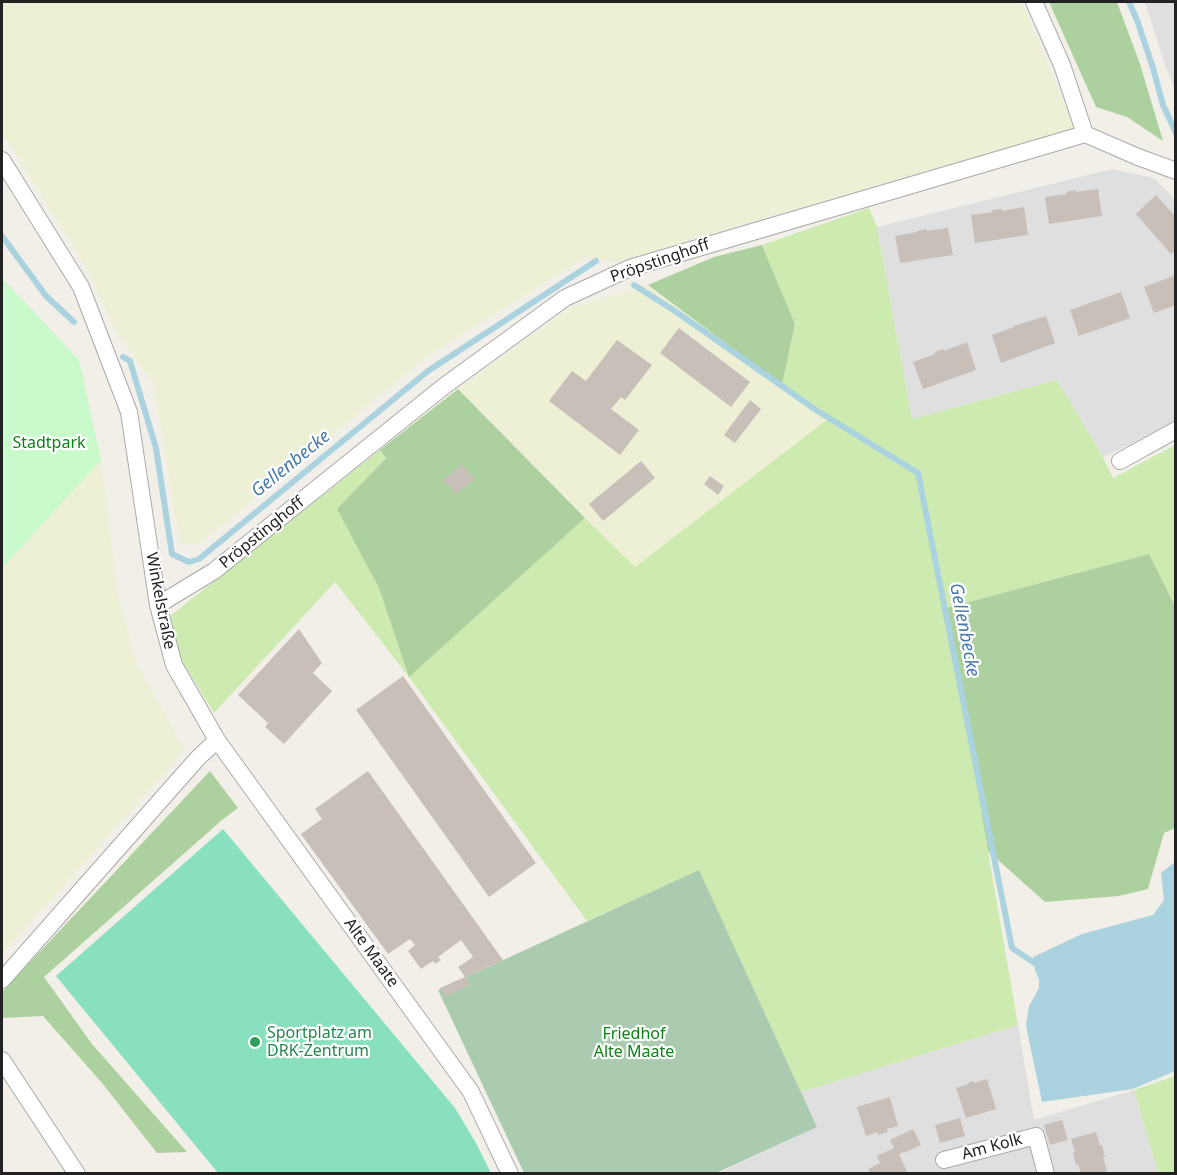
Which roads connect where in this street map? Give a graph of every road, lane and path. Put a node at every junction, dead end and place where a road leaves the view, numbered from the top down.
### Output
1 (1034, 2) edge
2 (1085, 134) junction
3 (2, 160) edge
4 (1176, 171) edge
5 (1176, 430) edge
6 (1120, 461) dead end
7 (158, 605) junction
8 (217, 740) junction
9 (2, 980) edge
10 (2, 1060) edge
11 (944, 1160) dead end
12 (77, 1173) edge
13 (510, 1173) edge
14 (1046, 1173) edge

1 - 2 street
2 - 4 street
2 - 7 street, Pröpstinghoff
3 - 7 street, Winkelstraße
5 - 6 street
7 - 8 street, Winkelstraße
8 - 9 street
8 - 13 street, Alte Maate
10 - 12 street
11 - 14 street, Am Kolk

